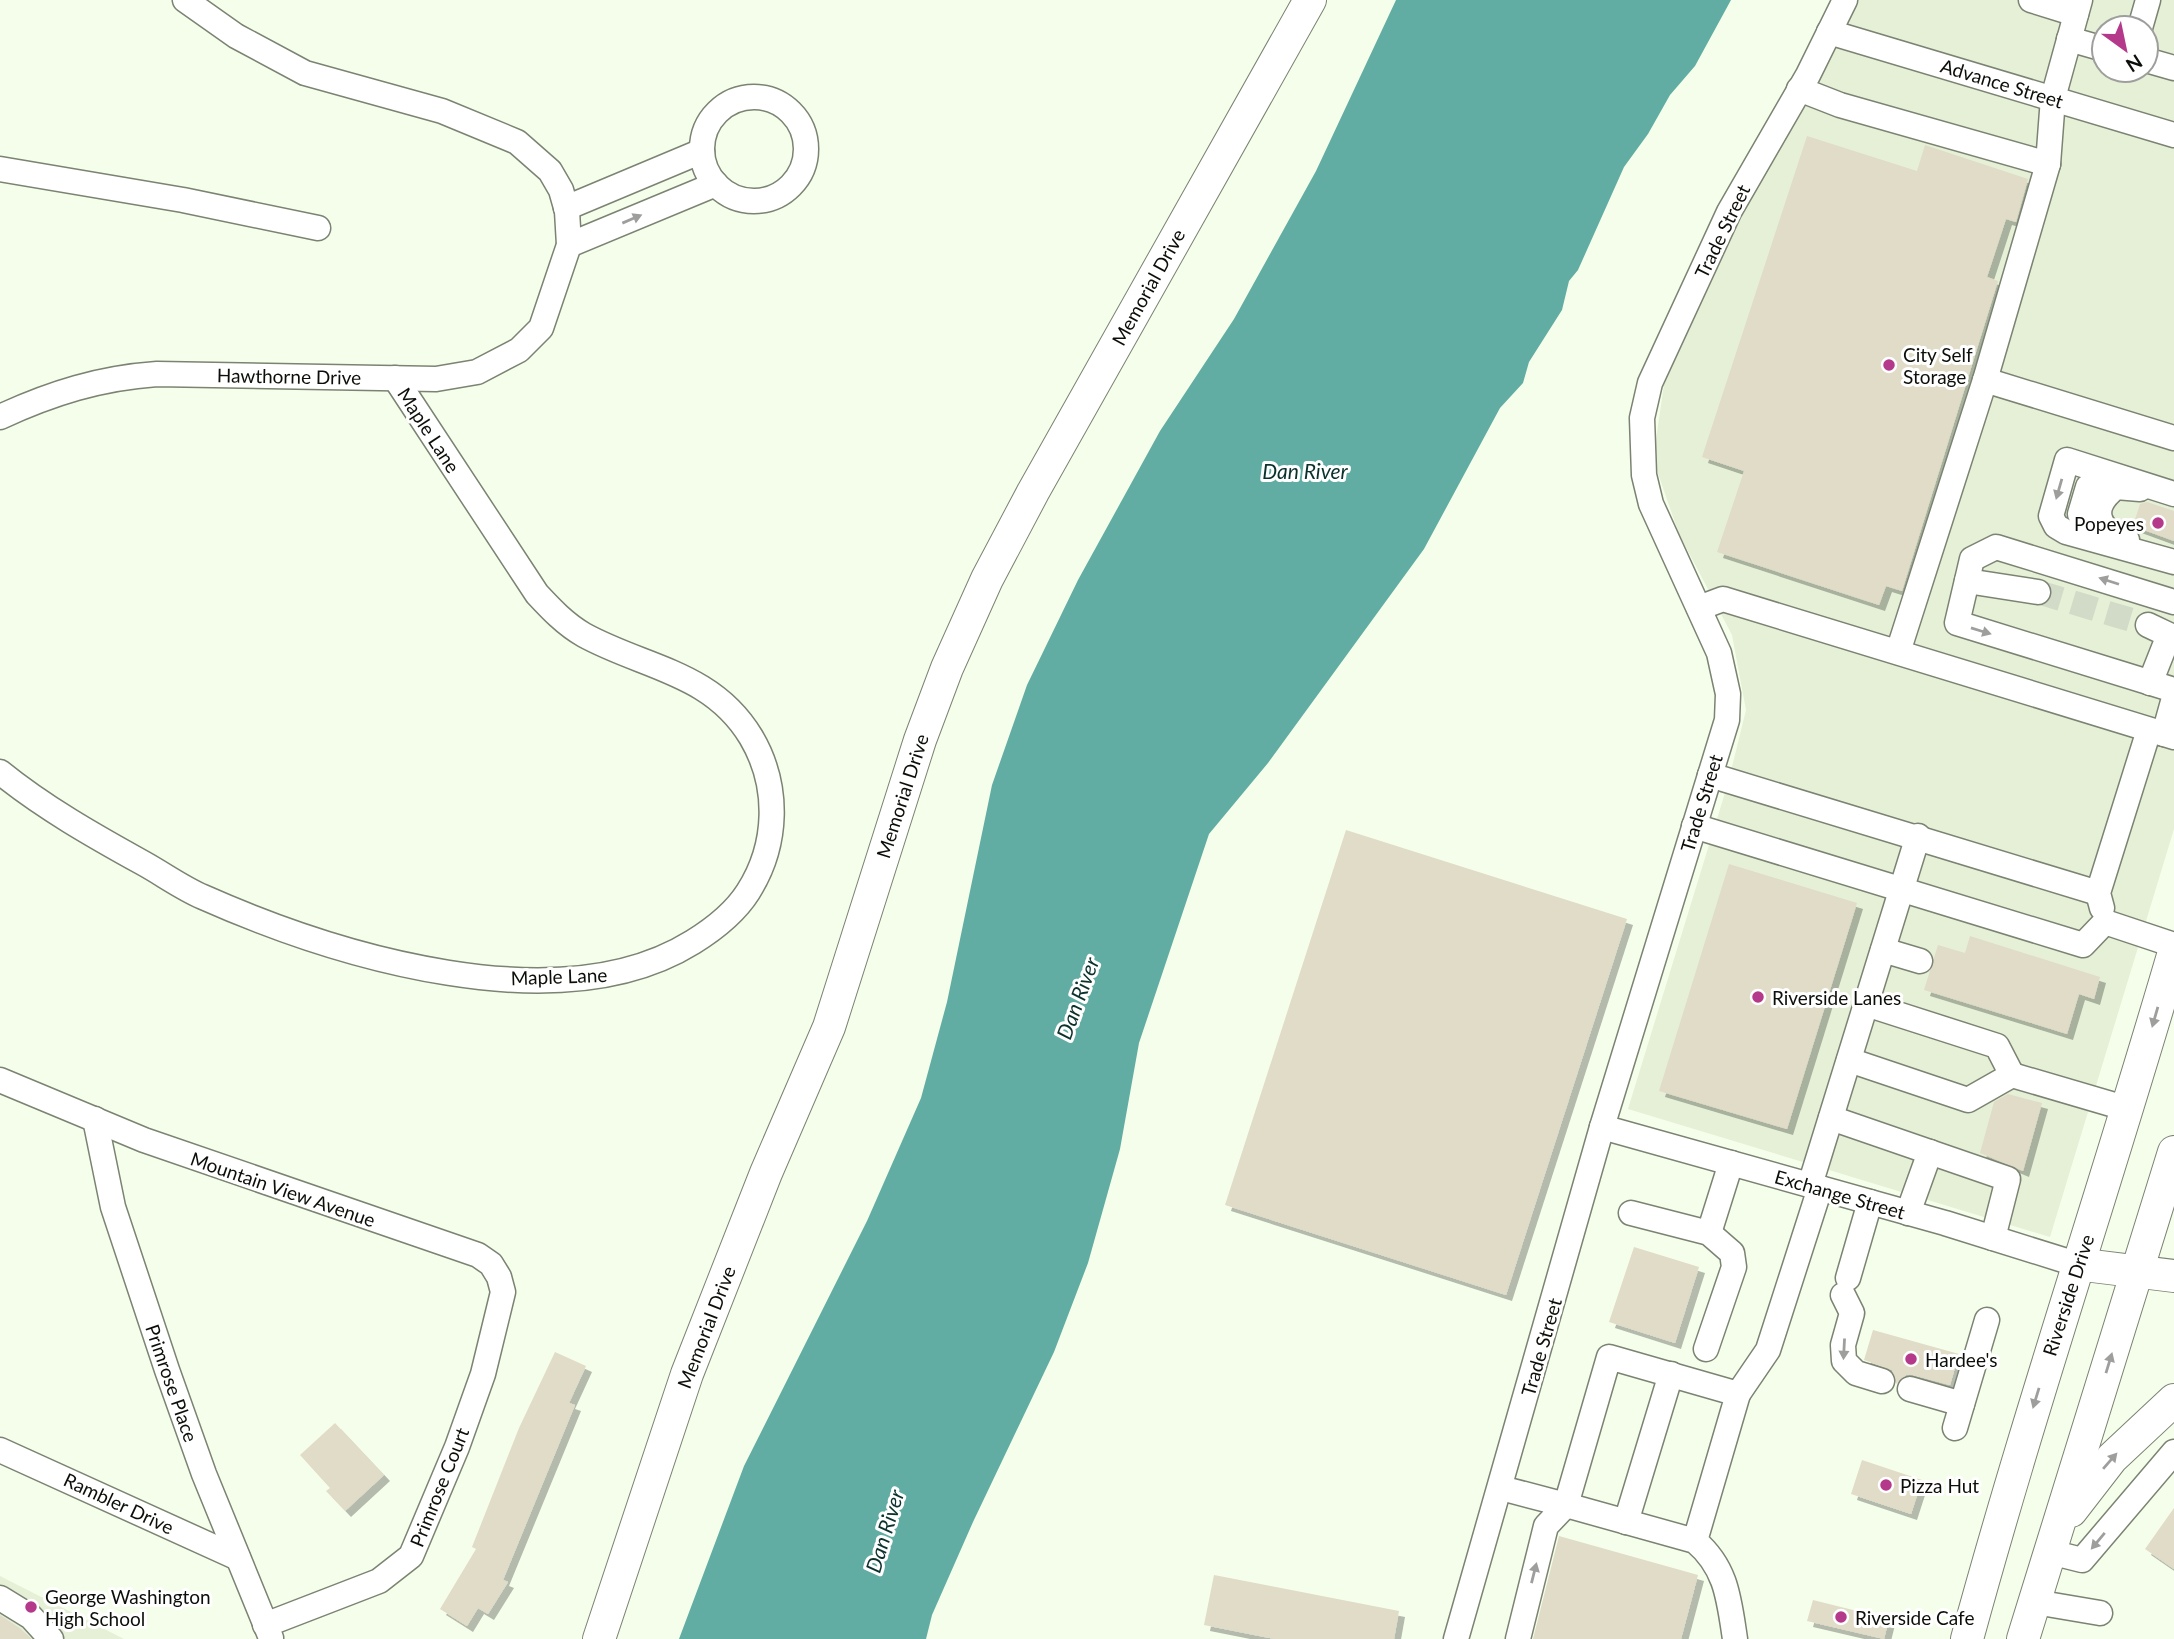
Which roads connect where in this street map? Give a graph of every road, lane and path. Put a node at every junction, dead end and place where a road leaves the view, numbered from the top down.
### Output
1 (185, 0) edge
2 (1310, 0) edge
3 (1845, 0) edge
4 (2031, 0) edge
5 (2078, 7) edge
6 (1829, 32) junction
7 (2069, 39) junction
8 (2090, 45) edge
9 (1800, 89) junction
10 (2053, 98) junction
11 (2174, 135) edge
12 (702, 151) junction
13 (2048, 164) junction
14 (0, 169) edge
15 (716, 184) junction
16 (566, 208) junction
17 (318, 228) dead end
18 (569, 245) junction
19 (395, 378) junction
20 (1985, 380) junction
21 (0, 417) edge
22 (2174, 438) edge
23 (2171, 493) edge
24 (2167, 560) edge
25 (1967, 581) junction
26 (2038, 592) tunnel mouth
27 (2174, 603) edge
28 (1699, 608) junction
29 (2148, 625) tunnel mouth
30 (1898, 652) junction
31 (2162, 686) edge
32 (2174, 698) edge
33 (2162, 734) edge
34 (0, 772) edge
35 (1710, 775) junction
36 (1694, 826) junction
37 (1918, 836) junction
38 (1902, 889) junction
39 (2098, 893) junction
40 (2105, 922) junction
41 (2174, 946) edge
42 (1883, 950) junction
43 (2174, 952) edge
44 (1920, 961) dead end
45 (1866, 1004) junction
46 (1849, 1060) junction
47 (2012, 1075) junction
48 (0, 1080) edge
49 (2128, 1110) junction
50 (1831, 1118) junction
51 (96, 1119) junction
52 (1602, 1127) junction
53 (1930, 1152) junction
54 (2174, 1152) edge
55 (1731, 1163) junction
56 (1815, 1187) junction
57 (1870, 1202) junction
58 (1631, 1213) dead end
59 (1908, 1213) junction
60 (1709, 1233) junction
61 (1993, 1238) junction
62 (2076, 1264) junction
63 (2138, 1270) junction
64 (2174, 1276) edge
65 (1987, 1320) dead end
66 (491, 1342) joint
67 (1706, 1349) dead end
68 (1671, 1374) junction
69 (1882, 1381) dead end
70 (1910, 1389) dead end
71 (1738, 1394) junction
72 (2174, 1400) edge
73 (1962, 1404) junction
74 (1955, 1428) dead end
75 (0, 1450) edge
76 (2174, 1452) edge
77 (1501, 1488) junction
78 (1566, 1505) junction
79 (1626, 1522) junction
80 (1695, 1541) junction
81 (2053, 1544) junction
82 (238, 1558) junction
83 (0, 1598) edge
84 (2035, 1602) junction
85 (2100, 1613) dead end
86 (268, 1632) edge
87 (51, 1639) edge
88 (599, 1639) edge
89 (1456, 1639) edge
90 (1518, 1639) edge
91 (1735, 1639) edge
92 (1967, 1639) edge
93 (2023, 1639) edge

1 - 16 street, Hawthorne Drive
2 - 88 main road, Memorial Drive
3 - 6 street, Trade Street
4 - 5 street
5 - 7 street
6 - 9 street, Trade Street
6 - 10 street, Advance Street
7 - 8 street
7 - 10 street
9 - 13 street
9 - 28 street, Trade Street
10 - 11 street, Advance Street
10 - 13 street
12 - 15 street
12 - 15 street
12 - 16 street
13 - 20 street
14 - 17 street
18 -> 15 street
16 - 18 street, Hawthorne Drive
18 - 19 street, Hawthorne Drive
19 - 21 street, Hawthorne Drive
19 - 34 street, Maple Lane
20 - 22 street
20 - 30 street
23 - 24 street
23 -> 24 street
25 - 26 street
27 -> 25 street
25 -> 31 street
28 - 30 street
28 - 35 street, Trade Street
29 - 31 street
30 - 33 street
32 - 33 street
33 - 39 street
35 - 36 street, Trade Street
35 - 37 street
36 - 38 street
36 - 52 street, Trade Street
37 - 38 street
37 - 39 street
38 - 40 street
38 - 42 street
39 - 40 street
40 - 41 street
42 - 44 street
42 - 45 street
43 -> 49 main road, Riverside Drive
45 - 46 street
45 - 47 street
46 - 47 street
46 - 50 street
47 - 49 street
48 - 51 street, Mountain View Avenue
49 - 62 main road, Riverside Drive
50 - 53 street
50 - 56 street
51 - 66 street, Mountain View Avenue
51 - 82 street, Primrose Place
52 - 55 street, Exchange Street
52 - 77 street, Trade Street
53 - 59 street
53 - 61 street
54 - 63 main road
55 - 56 street, Exchange Street
55 - 60 street
56 - 57 street, Exchange Street
56 - 71 street
57 - 59 street, Exchange Street
57 -> 69 street
58 - 60 street
59 - 61 street, Exchange Street
60 - 67 street
61 - 62 street, Exchange Street
62 - 63 main road
62 -> 92 main road, Riverside Drive
63 - 64 main road
81 -> 63 main road
65 - 73 street
66 - 86 street, Primrose Court
68 - 71 street
68 - 78 street
68 - 79 street
70 - 73 street
71 - 80 street
81 -> 72 main road
73 - 74 street
75 - 82 street, Rambler Drive
76 -> 81 street
77 - 78 street
77 - 89 street, Trade Street
78 - 79 street
90 -> 78 street
79 - 80 street
80 - 91 street
81 - 84 main road
82 - 86 street, Primrose Place
83 - 87 street
84 - 85 street
84 - 93 main road

